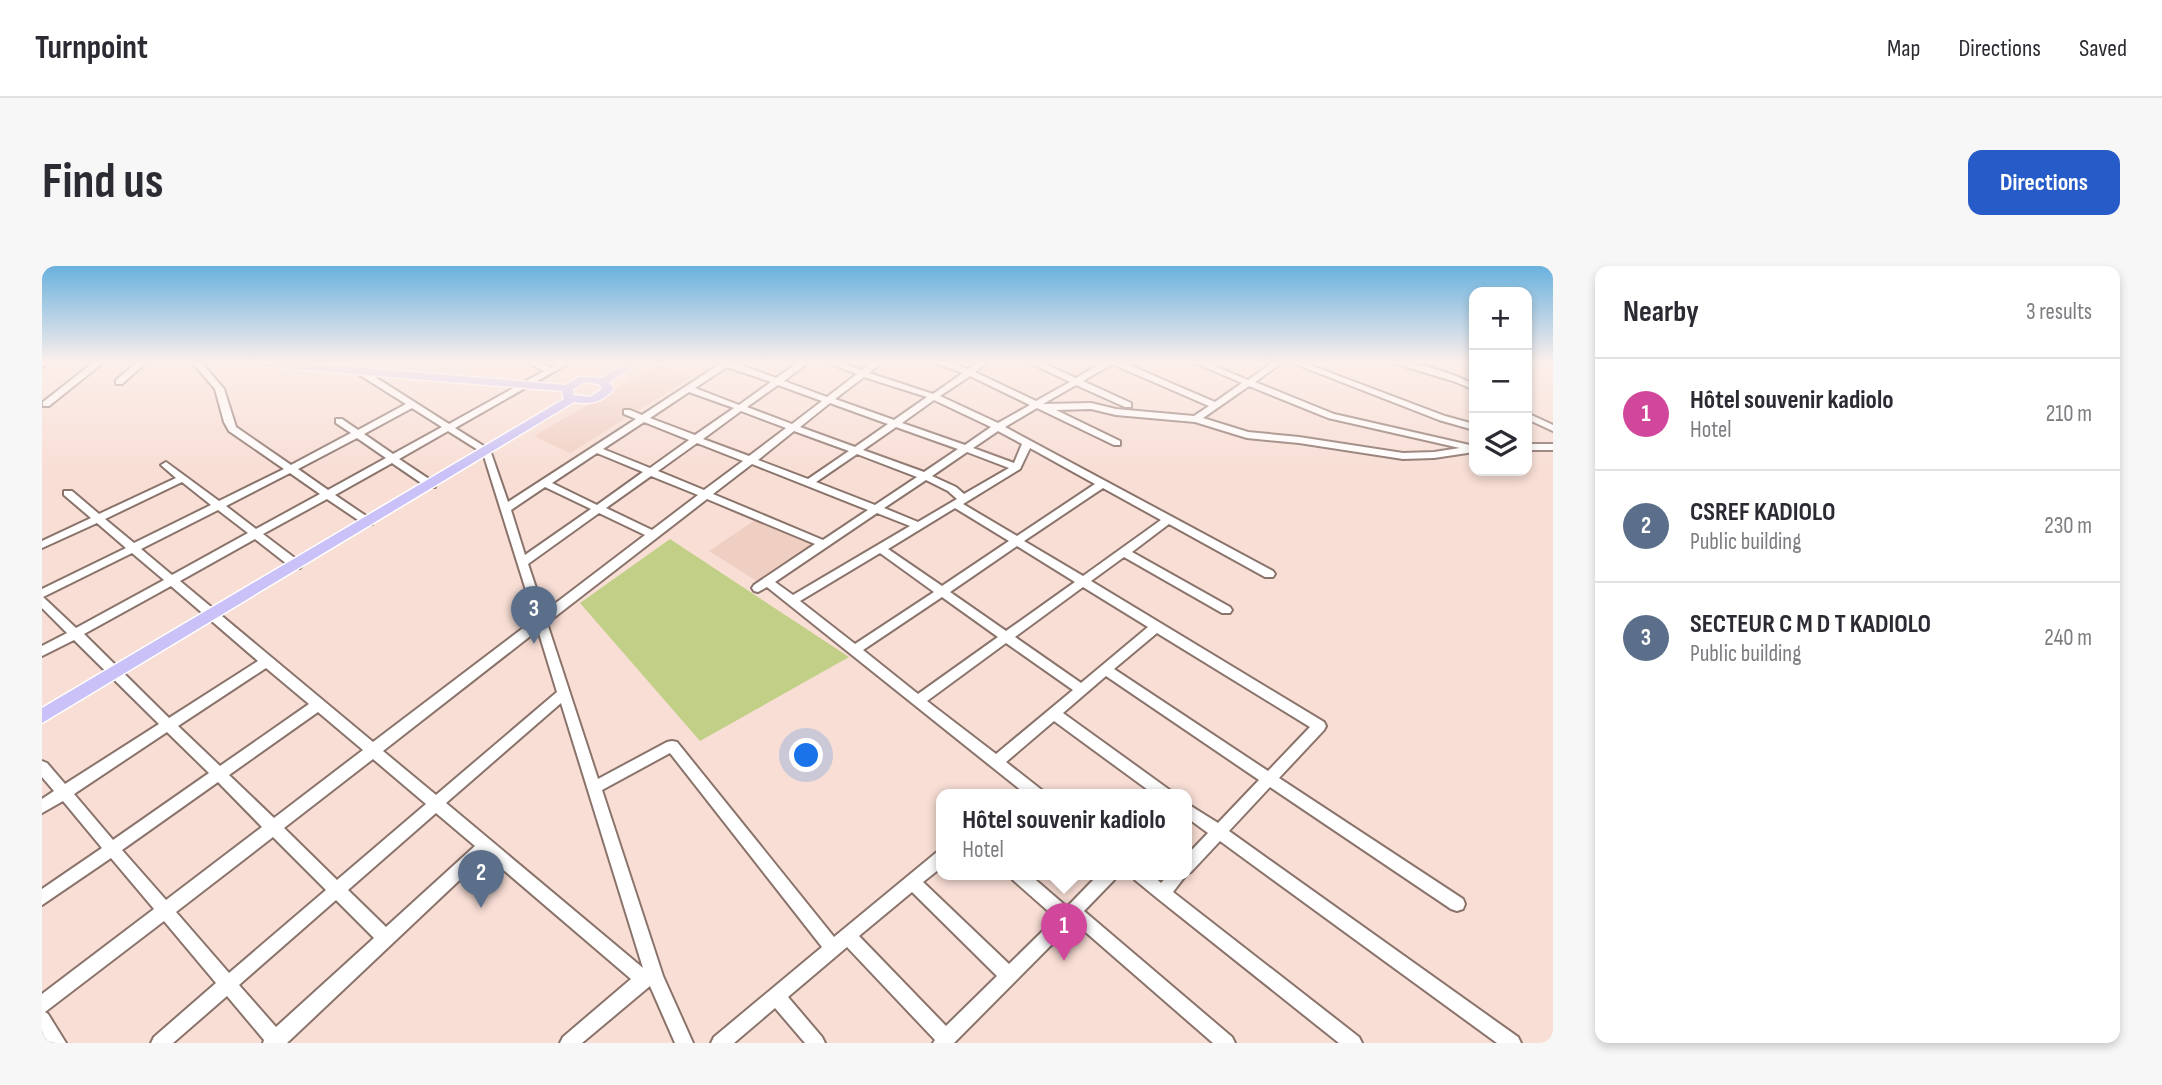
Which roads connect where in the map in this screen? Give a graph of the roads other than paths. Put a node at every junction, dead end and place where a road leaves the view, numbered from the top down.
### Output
1 (53, 398) edge
2 (224, 398) edge
3 (404, 398) edge
4 (501, 398) edge
5 (562, 398) edge
6 (674, 398) edge
7 (716, 398) edge
8 (754, 398) edge
9 (824, 398) edge
10 (932, 398) edge
11 (937, 398) edge
12 (1024, 398) edge
13 (1052, 398) edge
14 (1113, 398) edge
15 (1200, 398) edge
16 (1226, 398) edge
17 (1287, 398) edge
18 (1390, 398) edge
19 (829, 400) junction
20 (46, 404) dead end
21 (413, 404) junction
22 (1128, 405) dead end
23 (1216, 405) junction
24 (1040, 406) junction
25 (741, 408) junction
26 (627, 411) dead end
27 (644, 418) junction
28 (1532, 418) edge
29 (1196, 419) junction
30 (339, 421) dead end
31 (895, 424) junction
32 (1469, 426) edge
33 (449, 427) junction
34 (793, 427) junction
35 (998, 427) junction
36 (1553, 428) edge
37 (357, 434) junction
38 (697, 439) junction
39 (1532, 442) edge
40 (1117, 443) dead end
41 (1469, 447) edge
42 (1532, 447) edge
43 (1553, 447) edge
44 (1026, 448) junction
45 (596, 449) junction
46 (965, 449) junction
47 (1469, 449) edge
48 (857, 451) junction
49 (487, 452) junction
50 (393, 458) junction
51 (751, 460) junction
52 (998, 460) junction
53 (166, 465) dead end
54 (1017, 467) junction
55 (291, 469) junction
56 (651, 472) junction
57 (925, 476) junction
58 (183, 478) junction
59 (544, 483) junction
60 (810, 483) junction
61 (1102, 484) junction
62 (431, 485) junction
63 (68, 493) dead end
64 (328, 495) junction
65 (706, 495) junction
66 (960, 502) junction
67 (219, 505) junction
68 (505, 509) junction
69 (598, 509) junction
70 (875, 509) junction
71 (99, 519) junction
72 (1168, 520) junction
73 (368, 522) junction
74 (919, 526) junction
75 (257, 534) junction
76 (653, 536) junction
77 (1016, 541) junction
78 (824, 544) junction
79 (42, 545) edge
80 (133, 548) junction
81 (881, 549) junction
82 (1124, 552) junction
83 (522, 563) junction
84 (296, 565) junction
85 (1269, 575) dead end
86 (172, 581) junction
87 (1082, 582) junction
88 (942, 592) junction
89 (42, 594) edge
90 (42, 601) edge
91 (792, 601) junction
92 (1226, 610) dead end
93 (212, 614) junction
94 (541, 621) junction
95 (1156, 627) junction
96 (76, 634) junction
97 (1006, 637) junction
98 (855, 650) junction
99 (42, 652) edge
100 (267, 661) junction
101 (1106, 670) junction
102 (115, 672) junction
103 (1082, 690) junction
104 (564, 693) junction
105 (919, 701) junction
106 (319, 704) junction
107 (1054, 714) junction
108 (42, 716) edge
109 (169, 725) junction
110 (373, 750) junction
111 (997, 762) junction
112 (42, 766) edge
113 (219, 774) junction
114 (1269, 779) junction
115 (594, 788) junction
116 (1024, 789) edge
117 (1158, 789) edge
118 (64, 793) junction
119 (436, 804) junction
120 (42, 807) edge
121 (1192, 813) edge
122 (273, 827) junction
123 (1219, 832) junction
124 (486, 845) junction
125 (112, 848) junction
126 (1192, 861) edge
127 (936, 862) edge
128 (1025, 880) edge
129 (1103, 880) edge
130 (1146, 880) edge
131 (1173, 880) edge
132 (912, 881) junction
133 (337, 890) junction
134 (1162, 892) junction
135 (42, 898) edge
136 (1457, 904) dead end
137 (166, 910) junction
138 (1070, 914) junction
139 (848, 936) junction
140 (386, 938) junction
141 (833, 948) junction
142 (1009, 976) junction
143 (650, 978) junction
144 (229, 983) junction
145 (776, 996) junction
146 (42, 1006) edge
147 (42, 1020) edge
148 (944, 1041) edge
149 (275, 1042) edge
150 (57, 1043) edge
151 (160, 1043) edge
152 (569, 1043) edge
153 (684, 1043) edge
154 (720, 1043) edge
155 (816, 1043) edge
156 (1226, 1043) edge
157 (1353, 1043) edge
158 (1512, 1043) edge

1 - 20 street
2 - 55 street
3 - 21 street
4 - 33 street
5 - 49 main road
6 - 27 street
7 - 25 street
8 - 25 street
9 - 19 street
10 - 31 street
11 - 35 street
12 - 24 street
13 - 24 street
14 - 22 street
15 - 23 street
16 - 23 street
17 - 41 street
18 - 32 street
19 - 31 street
19 - 34 street
21 - 33 street
21 - 37 street
23 - 29 street
24 - 29 street
24 - 35 street
24 - 40 street
25 - 34 street
25 - 38 street
26 - 27 street
27 - 38 street
27 - 45 street
28 - 36 street
29 - 47 street
30 - 37 street
31 - 46 street
31 - 48 street
33 - 49 street
33 - 50 street
34 - 48 street
34 - 51 street
35 - 44 street
35 - 46 street
37 - 50 street
37 - 55 street
38 - 51 street
38 - 56 street
39 - 43 street
42 - 43 street
44 - 52 street
44 - 54 street
44 - 61 street
45 - 56 street
45 - 59 street
46 - 52 street
46 - 57 street
48 - 57 street
48 - 60 street
49 - 62 main road
49 - 68 street
50 - 62 street
50 - 64 street
51 - 60 street
51 - 65 street
52 - 54 street
53 - 58 street
54 - 66 street
55 - 64 street
55 - 67 street
56 - 65 street
56 - 69 street
57 - 66 street
57 - 70 street
58 - 67 street
58 - 71 street
59 - 68 street
59 - 69 street
60 - 70 street
61 - 72 street
61 - 77 street
62 - 73 main road
63 - 71 street
64 - 73 street
64 - 75 street
65 - 76 street
65 - 78 street
66 - 74 street
66 - 77 street
67 - 75 street
67 - 80 street
68 - 83 street
69 - 76 street
69 - 83 street
70 - 74 street
70 - 78 street
71 - 79 street
71 - 80 street
72 - 82 street
72 - 85 street
73 - 84 main road
74 - 81 street
75 - 84 street
75 - 86 street
76 - 94 street
77 - 87 street
77 - 88 street
78 - 91 street
80 - 86 street
80 - 89 street
81 - 88 street
81 - 91 street
82 - 87 street
82 - 92 street
83 - 94 street
84 - 93 main road
86 - 93 street
86 - 96 street
87 - 95 street
87 - 97 street
88 - 97 street
88 - 98 street
90 - 96 street
91 - 98 street
93 - 100 street
93 - 102 main road
94 - 104 street
94 - 110 street
95 - 101 street
95 - 114 street
96 - 99 street
96 - 102 street
97 - 103 street
97 - 105 street
98 - 105 street
100 - 106 street
100 - 109 street
101 - 103 street
101 - 114 street
102 - 108 main road
102 - 109 street
103 - 107 street
104 - 115 street
104 - 119 street
105 - 111 street
106 - 110 street
106 - 113 street
107 - 111 street
107 - 117 street
109 - 113 street
109 - 118 street
110 - 119 street
110 - 122 street
111 - 116 street
112 - 118 street
113 - 122 street
113 - 125 street
114 - 123 street
114 - 136 street
115 - 141 street
115 - 143 street
118 - 120 street
118 - 125 street
119 - 124 street
119 - 133 street
121 - 123 street
122 - 133 street
122 - 137 street
123 - 126 street
123 - 158 street
124 - 140 street
124 - 143 street
125 - 135 street
125 - 137 street
127 - 132 street
128 - 138 street
129 - 138 street
130 - 134 street
131 - 134 street
132 - 139 street
132 - 142 street
133 - 140 street
133 - 144 street
134 - 157 street
137 - 144 street
137 - 146 street
138 - 142 street
138 - 156 street
139 - 141 street
139 - 148 street
140 - 149 street
141 - 145 street
142 - 148 street
143 - 152 street
143 - 153 street
144 - 149 street
144 - 151 street
145 - 154 street
145 - 155 street
147 - 150 street

